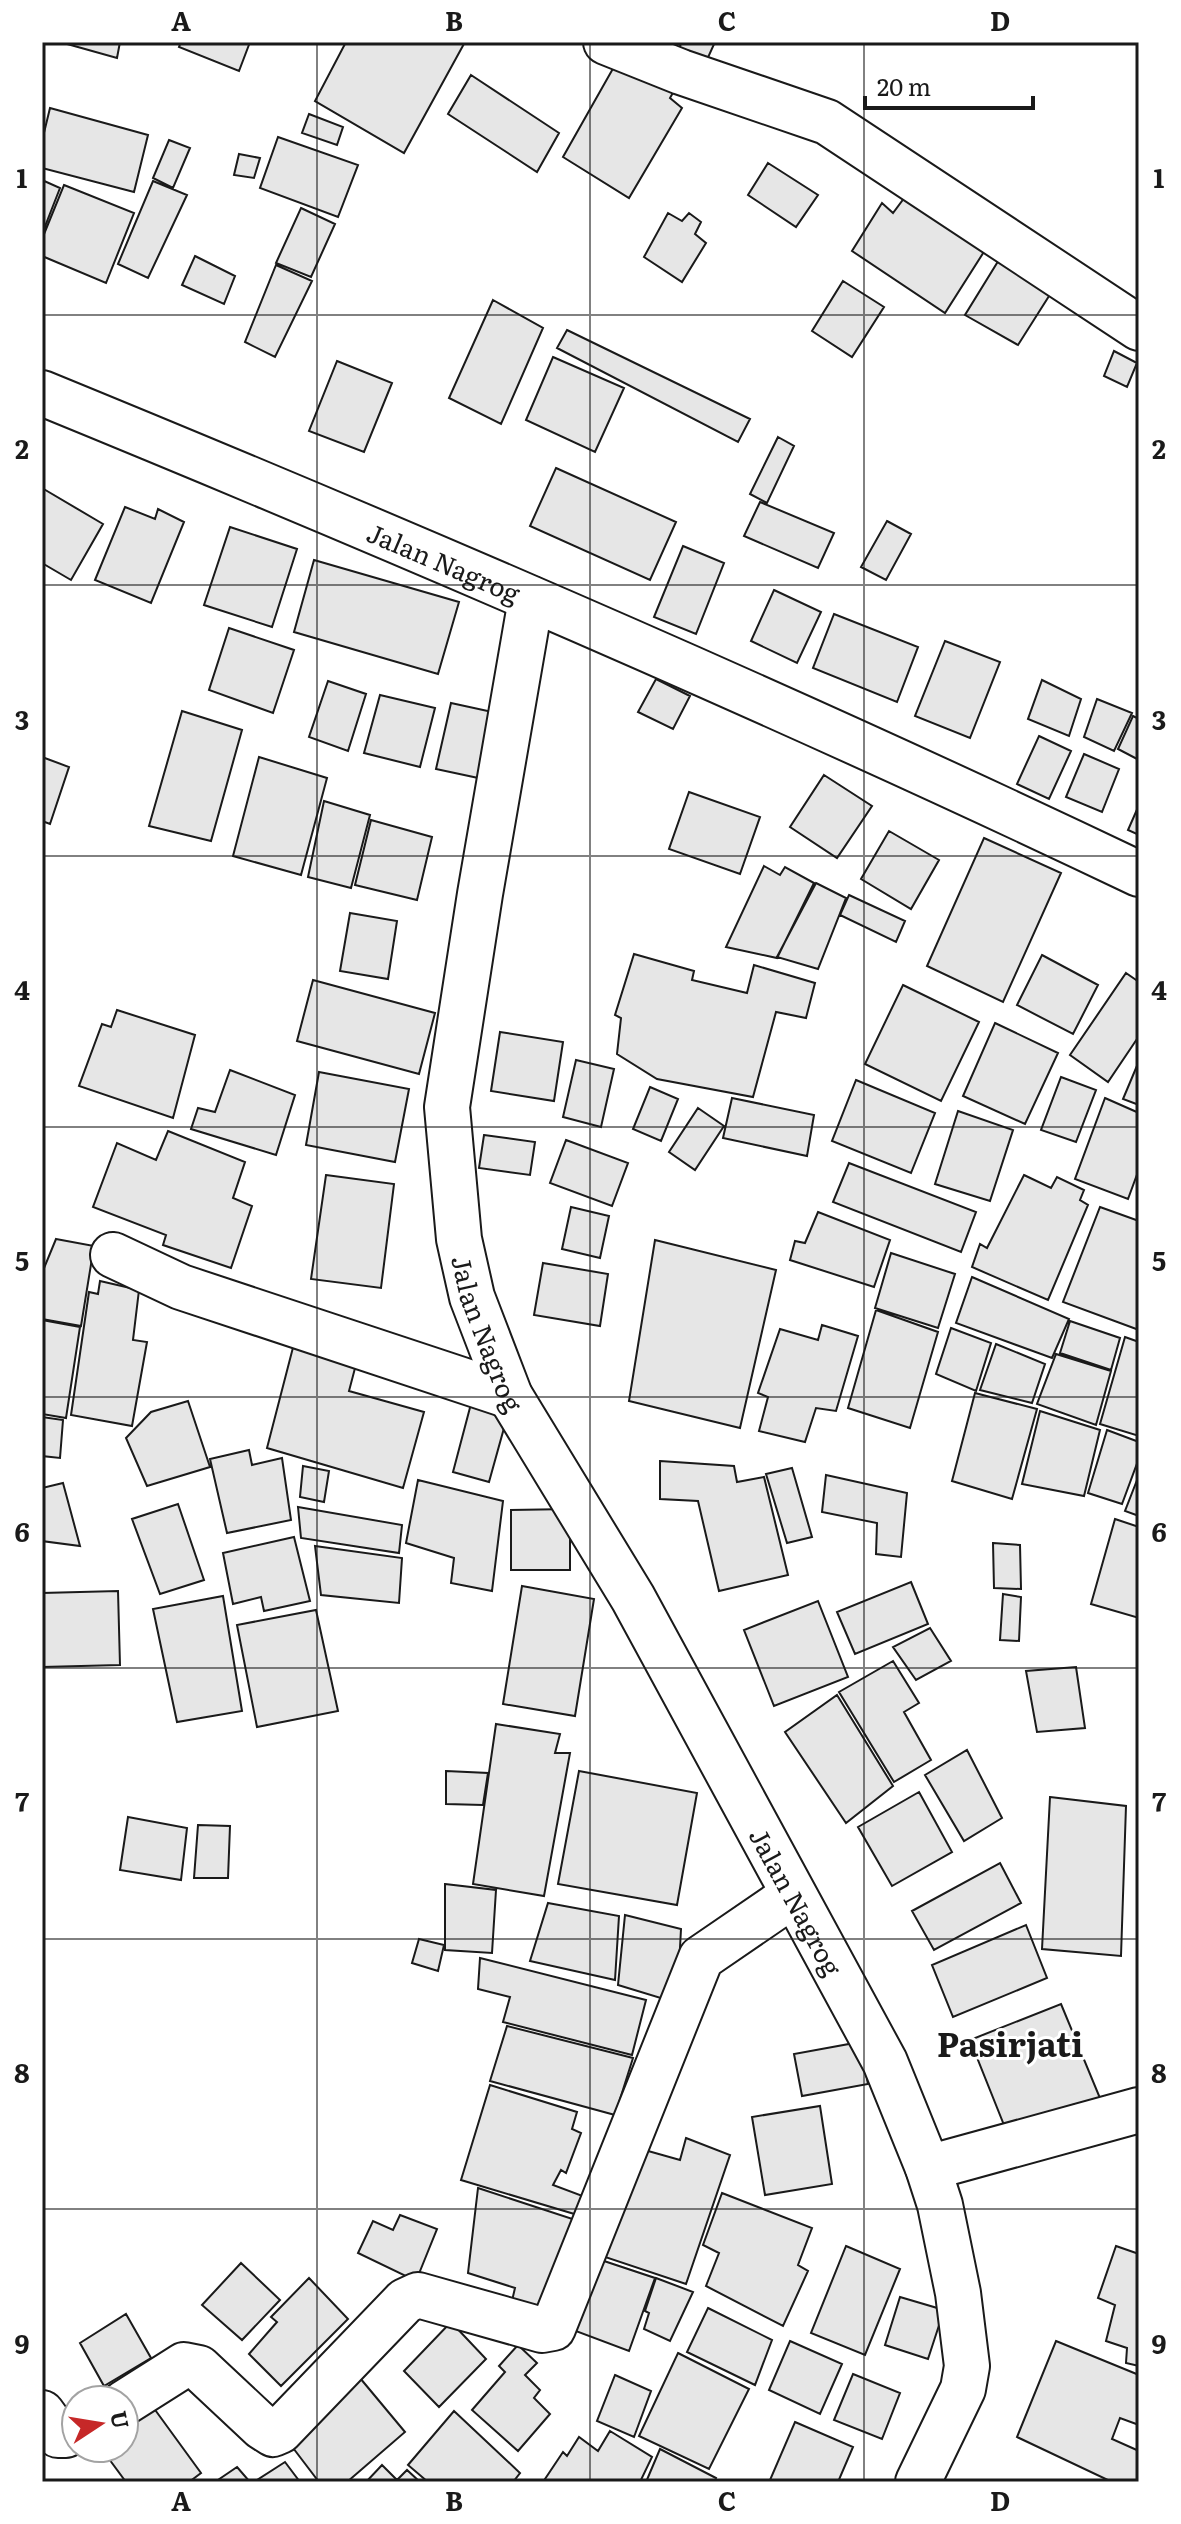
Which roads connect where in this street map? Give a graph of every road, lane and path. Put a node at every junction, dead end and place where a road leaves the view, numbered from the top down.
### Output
1 (606, 42) edge
2 (1139, 328) edge
3 (42, 393) edge
4 (531, 599) junction
5 (1139, 874) edge
6 (113, 1255) dead end
7 (510, 1396) junction
8 (793, 1895) junction
9 (1139, 2110) edge
10 (928, 2168) junction
11 (140, 2393) edge
12 (42, 2413) edge
13 (60, 2435) edge
14 (918, 2482) edge

1 - 2 street
3 - 4 street, Jalan Nagrog
4 - 5 street
4 - 7 street, Jalan Nagrog
6 - 7 street
7 - 8 street, Jalan Nagrog
8 - 10 street, Jalan Nagrog
8 - 11 street
9 - 10 street
10 - 14 street, Jalan Nagrog
12 - 13 street

